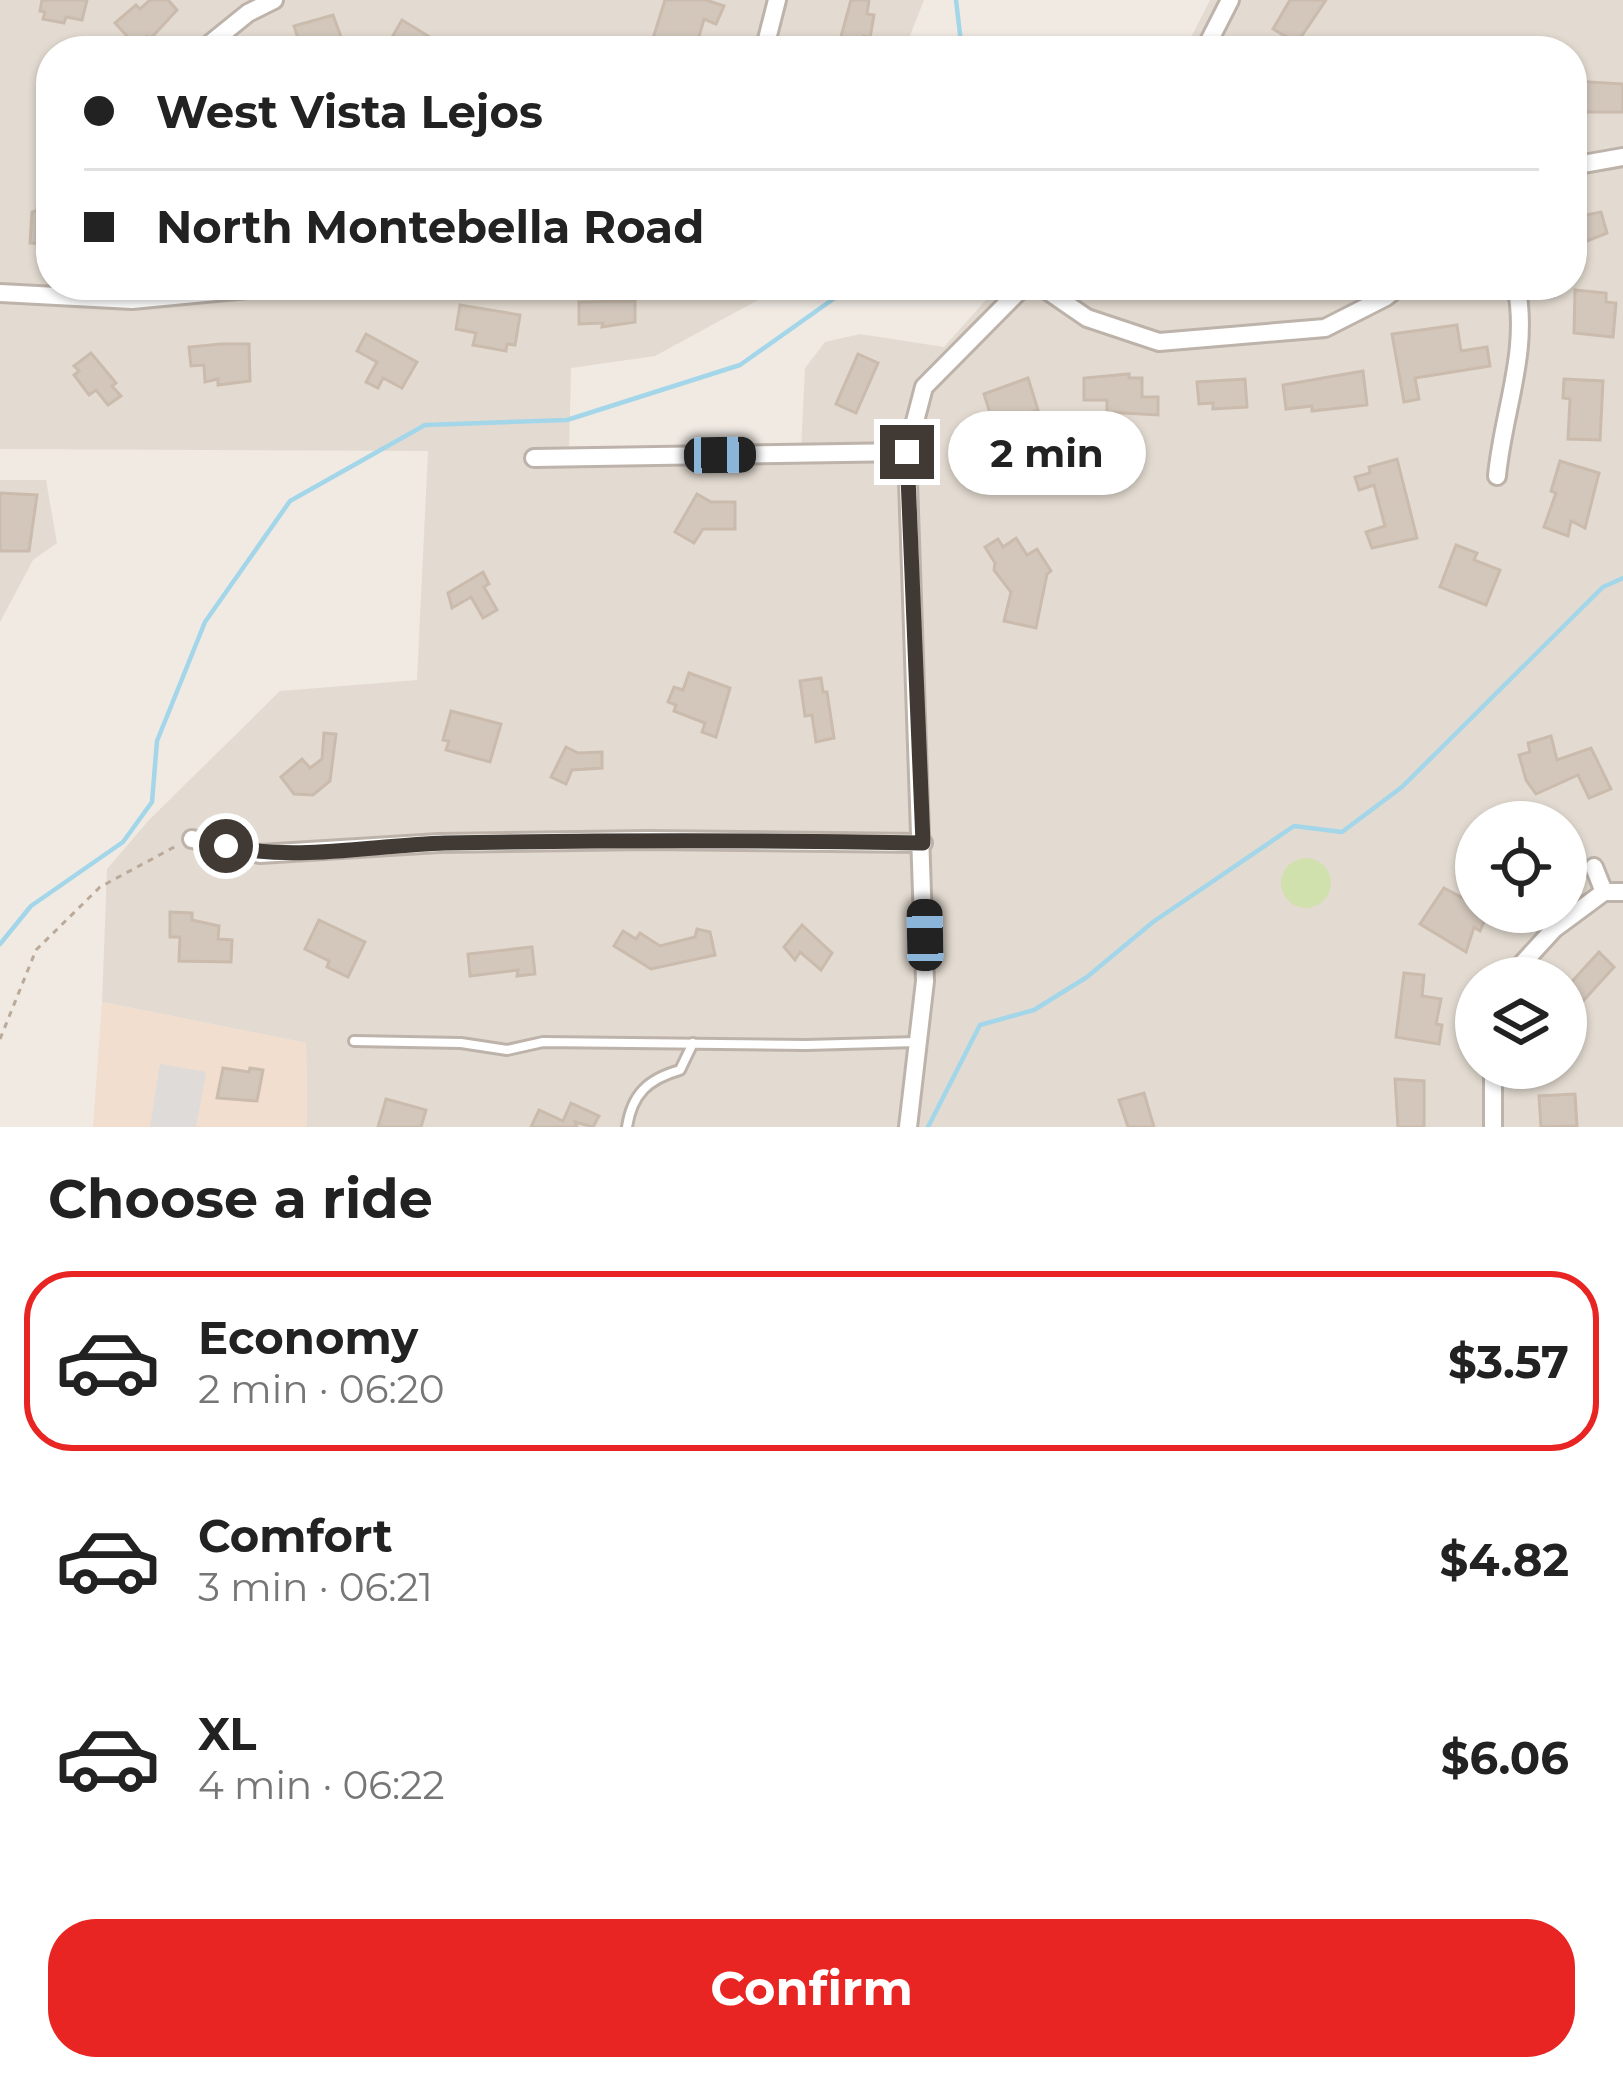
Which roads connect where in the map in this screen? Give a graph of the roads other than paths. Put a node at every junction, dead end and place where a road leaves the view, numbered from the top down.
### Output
1 (274, 0) edge
2 (777, 0) edge
3 (1230, 0) edge
4 (220, 36) edge
5 (768, 36) edge
6 (1212, 36) edge
7 (1623, 157) edge
8 (1587, 163) edge
9 (0, 293) edge
10 (36, 293) edge
11 (1010, 300) edge
12 (1061, 300) edge
13 (1380, 300) edge
14 (1519, 300) edge
15 (907, 452) junction
16 (533, 458) dead end
17 (1497, 476) dead end
18 (191, 838) road end
19 (923, 843) junction
20 (1594, 867) dead end
21 (1604, 892) junction
22 (1623, 892) edge
23 (1527, 957) edge
24 (354, 1041) dead end
25 (693, 1042) junction
26 (918, 1042) junction
27 (1492, 1089) edge
28 (627, 1127) edge
29 (908, 1127) edge
30 (1493, 1127) edge

1 - 4 street
2 - 5 street
3 - 6 street
7 - 8 street
9 - 10 street
11 - 15 street
12 - 13 street
14 - 17 street
15 - 16 street
15 - 19 street
18 - 19 street
19 - 26 street
20 - 21 street
21 - 22 street
21 - 23 street
24 - 25 lane
25 - 26 lane
25 - 28 lane
26 - 29 street
27 - 30 street

